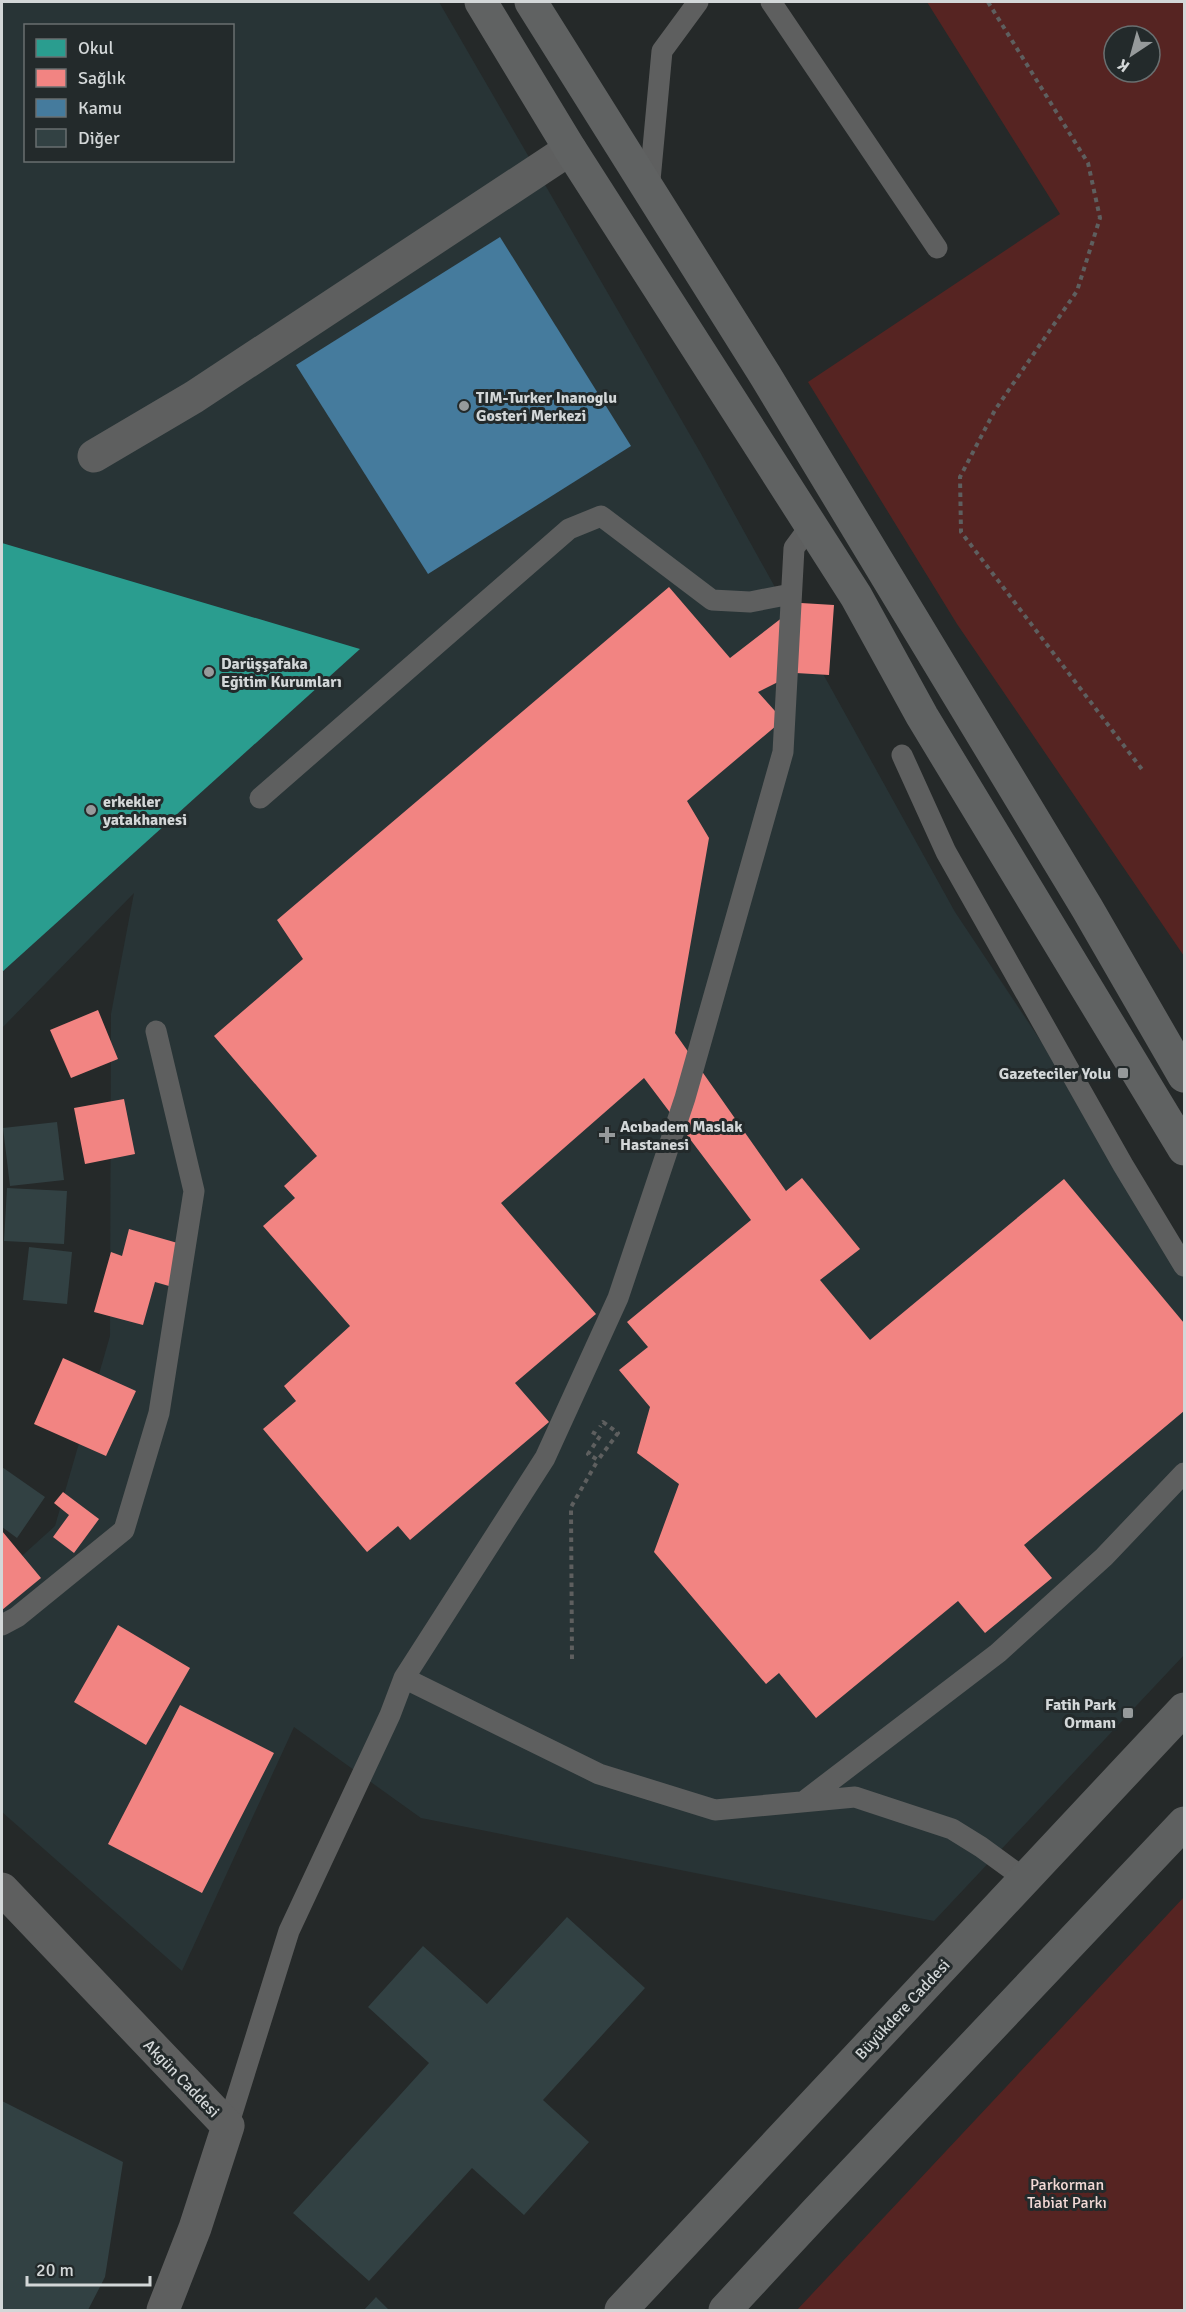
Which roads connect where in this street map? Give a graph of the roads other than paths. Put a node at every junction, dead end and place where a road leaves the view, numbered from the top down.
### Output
1 (481, 2) edge
2 (531, 2) edge
3 (698, 2) edge
4 (771, 2) edge
5 (570, 149) junction
6 (649, 190) junction
7 (937, 249) dead end
8 (94, 456) dead end
9 (811, 525) junction
10 (791, 594) junction
11 (902, 755) dead end
12 (260, 798) dead end
13 (156, 1031) dead end
14 (1185, 1076) edge
15 (1185, 1149) edge
16 (1185, 1266) edge
17 (1179, 1479) edge
18 (2, 1625) edge
19 (404, 1678) junction
20 (1185, 1709) edge
21 (802, 1802) junction
22 (1185, 1823) edge
23 (1025, 1879) junction
24 (2, 1889) edge
25 (228, 2126) junction
26 (163, 2310) edge
27 (621, 2310) edge
28 (725, 2310) edge

1 - 5 main road
2 - 6 main road
3 - 6 lane
4 - 7 lane
5 - 8 street
5 - 9 main road
6 - 14 main road
9 - 10 lane
9 - 15 main road
10 - 12 lane
10 - 19 lane
11 - 16 lane
13 - 18 lane
17 - 21 lane
19 - 21 lane
19 - 25 lane
20 - 23 main road, Büyükdere Caddesi
21 - 23 lane
22 - 28 main road
23 - 27 main road, Büyükdere Caddesi
24 - 25 street, Akgün Caddesi
25 - 26 street, Akgün Caddesi

